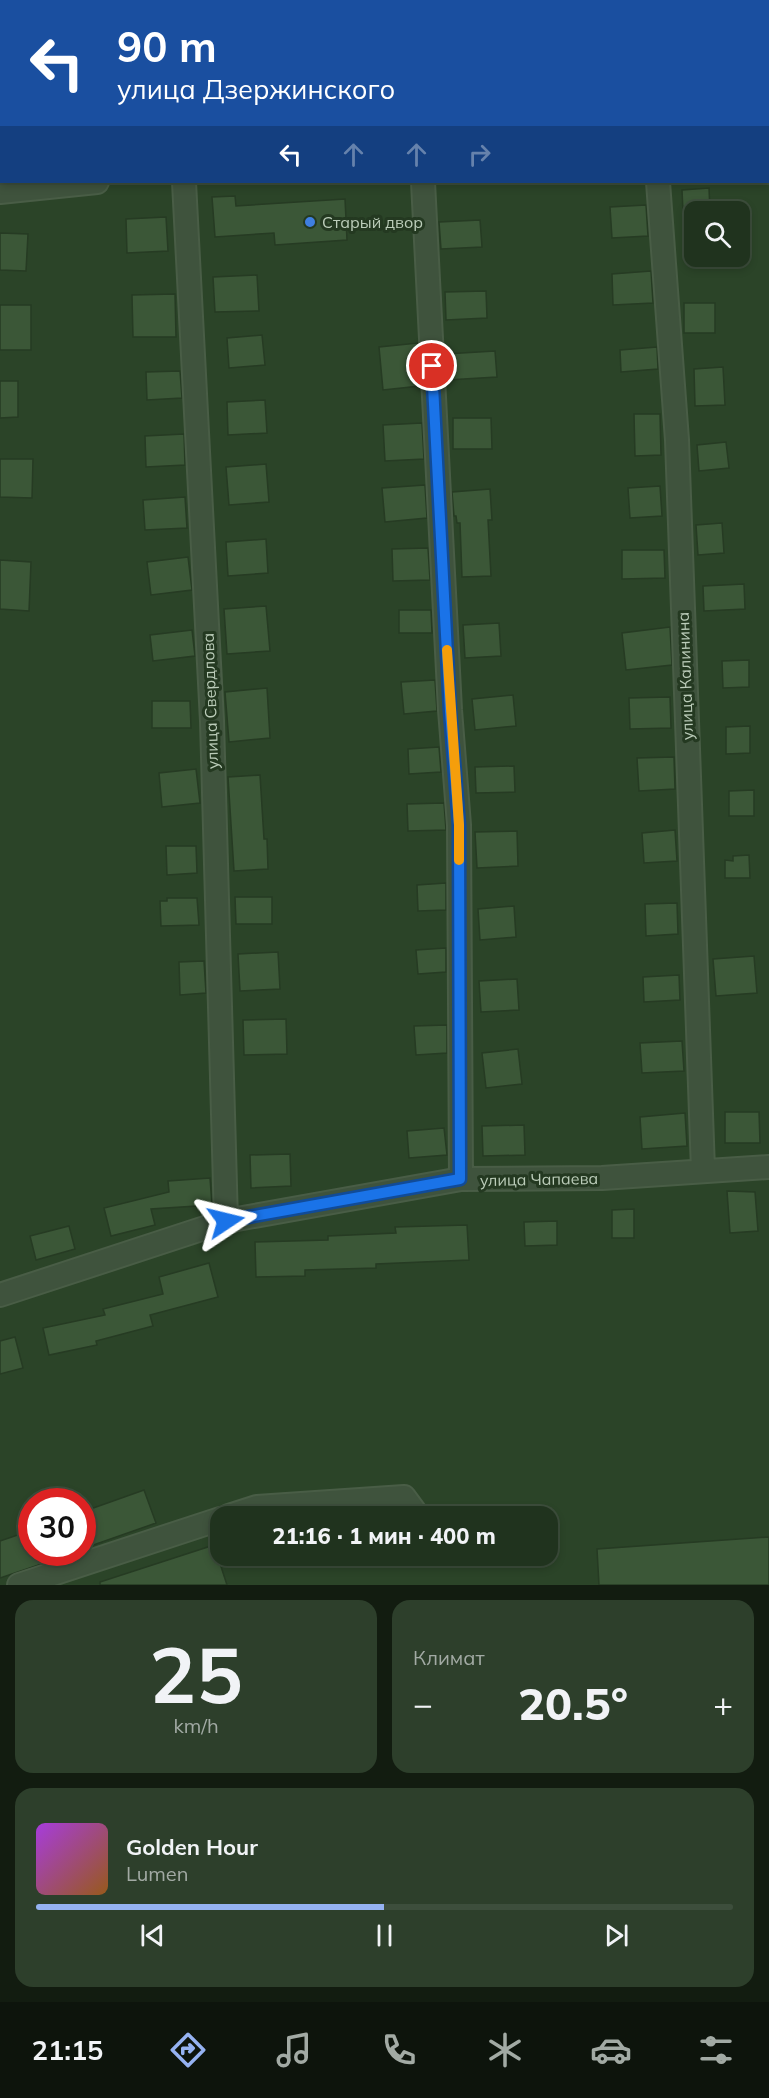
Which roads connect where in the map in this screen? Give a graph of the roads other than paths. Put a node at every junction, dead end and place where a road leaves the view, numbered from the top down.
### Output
1 (87, 183) edge
2 (184, 183) edge
3 (423, 183) edge
4 (658, 183) edge
5 (0, 192) edge
6 (769, 1167) edge
7 (703, 1170) junction
8 (460, 1179) junction
9 (226, 1221) junction
10 (0, 1295) edge
11 (272, 1506) edge
12 (411, 1506) edge
13 (210, 1522) edge
14 (19, 1585) edge

1 - 5 street
2 - 9 street, улица Свердлова
3 - 8 street
4 - 7 street, улица Калинина
6 - 7 street, улица Чапаева
7 - 8 street, улица Чапаева
8 - 9 street, улица Чапаева
9 - 10 street, улица Чапаева
11 - 12 street
13 - 14 street

